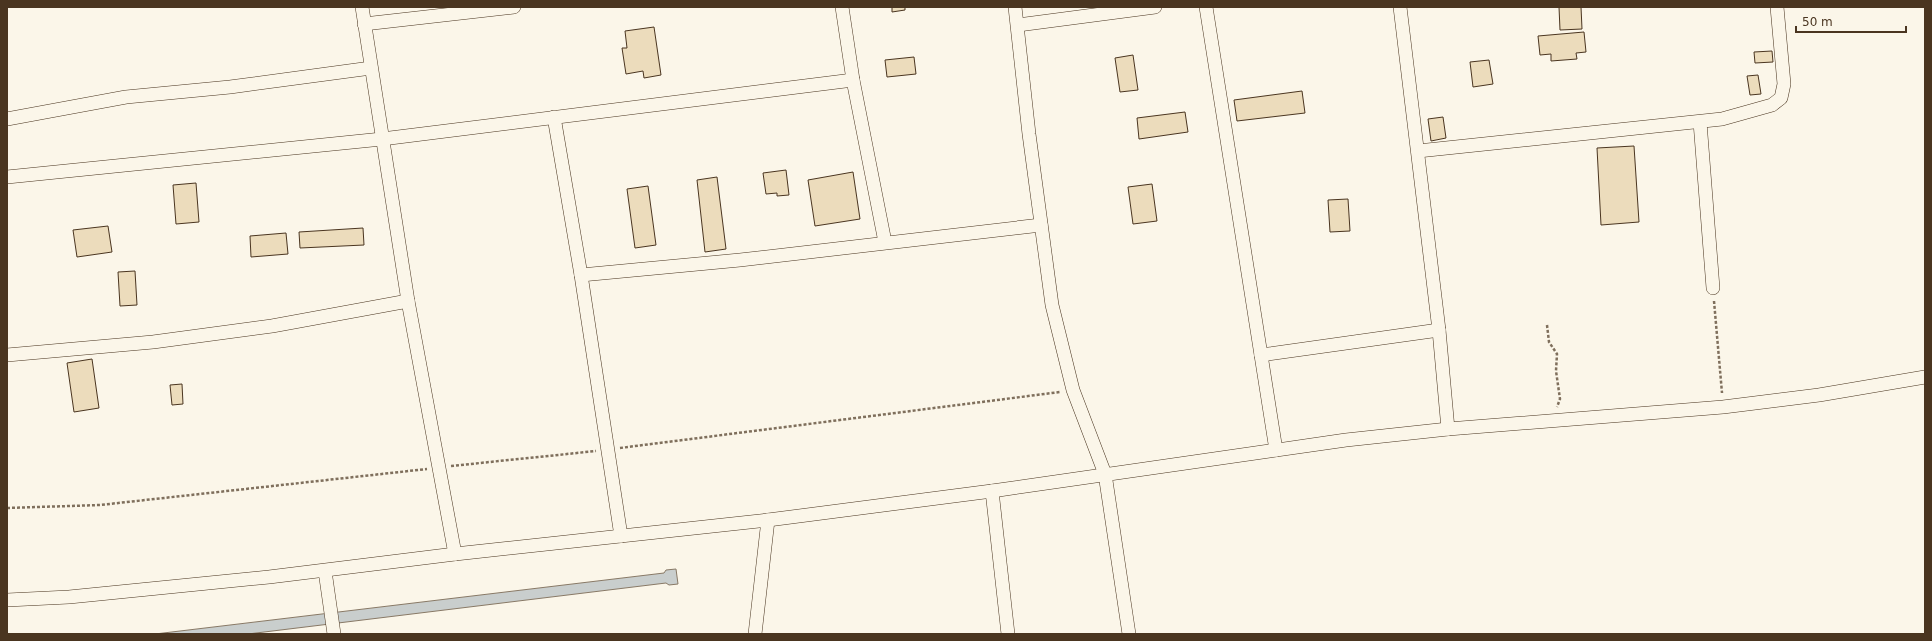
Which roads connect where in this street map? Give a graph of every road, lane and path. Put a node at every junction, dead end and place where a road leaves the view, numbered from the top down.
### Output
1 (362, 7) edge
2 (514, 7) edge
3 (842, 7) edge
4 (1015, 7) edge
5 (1155, 7) edge
6 (1206, 7) edge
7 (1400, 7) edge
8 (1777, 7) edge
9 (364, 24) junction
10 (1018, 25) junction
11 (371, 68) junction
12 (853, 80) junction
13 (554, 117) junction
14 (7, 119) edge
15 (1700, 122) junction
16 (382, 139) junction
17 (1418, 151) junction
18 (7, 177) edge
19 (1041, 225) junction
20 (885, 242) junction
21 (581, 275) junction
22 (1713, 288) joint
23 (408, 301) junction
24 (1547, 325) dead end
25 (1439, 330) junction
26 (7, 355) edge
27 (1261, 355) junction
28 (1925, 377) edge
29 (1073, 390) junction
30 (1723, 407) junction
31 (1551, 421) junction
32 (1448, 429) junction
33 (609, 449) junction
34 (1276, 450) junction
35 (438, 468) junction
36 (1105, 474) junction
37 (992, 491) junction
38 (7, 508) edge
39 (768, 520) junction
40 (621, 536) junction
41 (455, 554) junction
42 (325, 571) junction
43 (7, 600) edge
44 (334, 634) edge
45 (755, 634) edge
46 (1008, 634) edge
47 (1129, 634) edge

1 - 9 street
2 - 9 street
3 - 12 street
4 - 10 street
5 - 10 street
6 - 27 street
7 - 17 street
8 - 15 street
9 - 11 street
10 - 19 street
11 - 14 street
11 - 16 street
12 - 13 street
12 - 20 street
13 - 16 street
13 - 21 street
15 - 17 street
15 - 22 street
16 - 18 street
16 - 23 street
17 - 25 street
19 - 20 street
19 - 29 street
20 - 21 street
21 - 33 street
22 - 30 path
23 - 26 street
23 - 35 street
24 - 31 path
25 - 27 street
25 - 32 street
27 - 34 street
28 - 30 street
29 - 33 path
29 - 36 street
30 - 31 street
31 - 32 street
32 - 34 street
33 - 35 path
33 - 40 street
34 - 36 street
35 - 38 path
35 - 41 street
36 - 37 street
36 - 47 street
37 - 39 street
37 - 46 street
39 - 40 street
39 - 45 street
40 - 41 street
41 - 42 street
42 - 43 street
42 - 44 street

